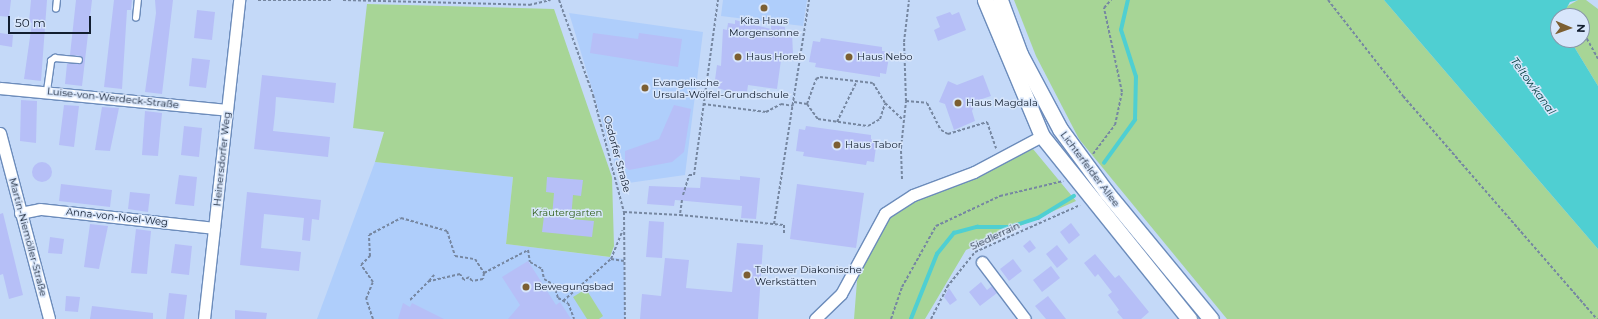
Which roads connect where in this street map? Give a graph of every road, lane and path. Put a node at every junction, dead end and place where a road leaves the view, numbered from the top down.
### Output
1 (57, 0) edge
2 (138, 0) edge
3 (239, 0) edge
4 (258, 0) edge
5 (331, 0) edge
6 (343, 0) edge
7 (550, 0) edge
8 (559, 0) edge
9 (718, 0) edge
10 (809, 0) edge
11 (909, 0) edge
12 (985, 0) edge
13 (1000, 0) edge
14 (1111, 0) edge
15 (1328, 0) edge
16 (56, 9) dead end
17 (136, 18) dead end
18 (1590, 44) edge
19 (1598, 59) edge
20 (79, 60) dead end
21 (857, 81) junction
22 (0, 88) edge
23 (47, 91) junction
24 (906, 101) junction
25 (794, 102) junction
26 (885, 103) junction
27 (704, 104) junction
28 (807, 104) junction
29 (793, 106) junction
30 (227, 110) junction
31 (904, 121) junction
32 (837, 122) junction
33 (0, 133) edge
34 (1042, 136) junction
35 (1000, 160) junction
36 (1083, 160) junction
37 (902, 179) dead end
38 (1079, 180) junction
39 (682, 195) dead end
40 (1092, 197) junction
41 (682, 200) dead end
42 (624, 212) junction
43 (20, 213) junction
44 (680, 215) junction
45 (774, 224) junction
46 (214, 228) junction
47 (624, 228) junction
48 (784, 233) dead end
49 (610, 259) junction
50 (624, 261) junction
51 (982, 262) dead end
52 (484, 272) junction
53 (434, 275) dead end
54 (429, 281) junction
55 (410, 300) dead end
56 (562, 301) junction
57 (49, 319) edge
58 (204, 319) edge
59 (373, 319) edge
60 (574, 319) edge
61 (624, 319) edge
62 (815, 319) edge
63 (891, 319) edge
64 (930, 319) edge
65 (1025, 319) edge
66 (1189, 319) edge
67 (1211, 319) edge
68 (1597, 319) edge

1 - 16 lane
2 - 17 lane
3 - 30 street, Heinersdorfer Weg
4 - 5 path
6 - 7 path
8 - 42 path, Osdorfer Straße
9 - 27 path
10 - 25 path
11 - 24 path
12 - 34 main road, Lichterfelder Allee
13 - 36 main road, Lichterfelder Allee
14 - 36 path
15 - 68 path
18 - 19 path
20 - 23 lane
21 - 26 path
21 - 28 path
21 - 32 path
22 - 23 street, Luise-von-Werdeck-Straße
23 - 30 street, Luise-von-Werdeck-Straße
24 - 31 path
24 - 35 path
25 - 28 path
25 - 29 path
26 - 31 path
26 - 32 path
27 - 29 path
27 - 39 path
28 - 32 path
29 - 45 path
30 - 46 street, Heinersdorfer Weg
31 - 37 path
33 - 43 street, Martin-Niemöller-Straße
34 - 35 street
34 - 38 main road, Lichterfelder Allee
35 - 62 street
36 - 67 main road, Lichterfelder Allee
38 - 40 main road, Lichterfelder Allee
38 - 63 path
40 - 64 path, Siedlerrain
40 - 66 main road, Lichterfelder Allee
41 - 44 path
42 - 44 path
42 - 47 path, Osdorfer Straße
43 - 46 street, Anna-von-Noel-Weg
43 - 57 street, Martin-Niemöller-Straße
44 - 45 path
45 - 48 path
46 - 58 street, Heinersdorfer Weg
47 - 49 path
47 - 50 path, Osdorfer Straße
49 - 50 path
49 - 56 path
50 - 61 path, Osdorfer Straße
51 - 65 street
52 - 54 path
52 - 56 path
52 - 59 path
53 - 54 path
54 - 55 path
56 - 60 path

